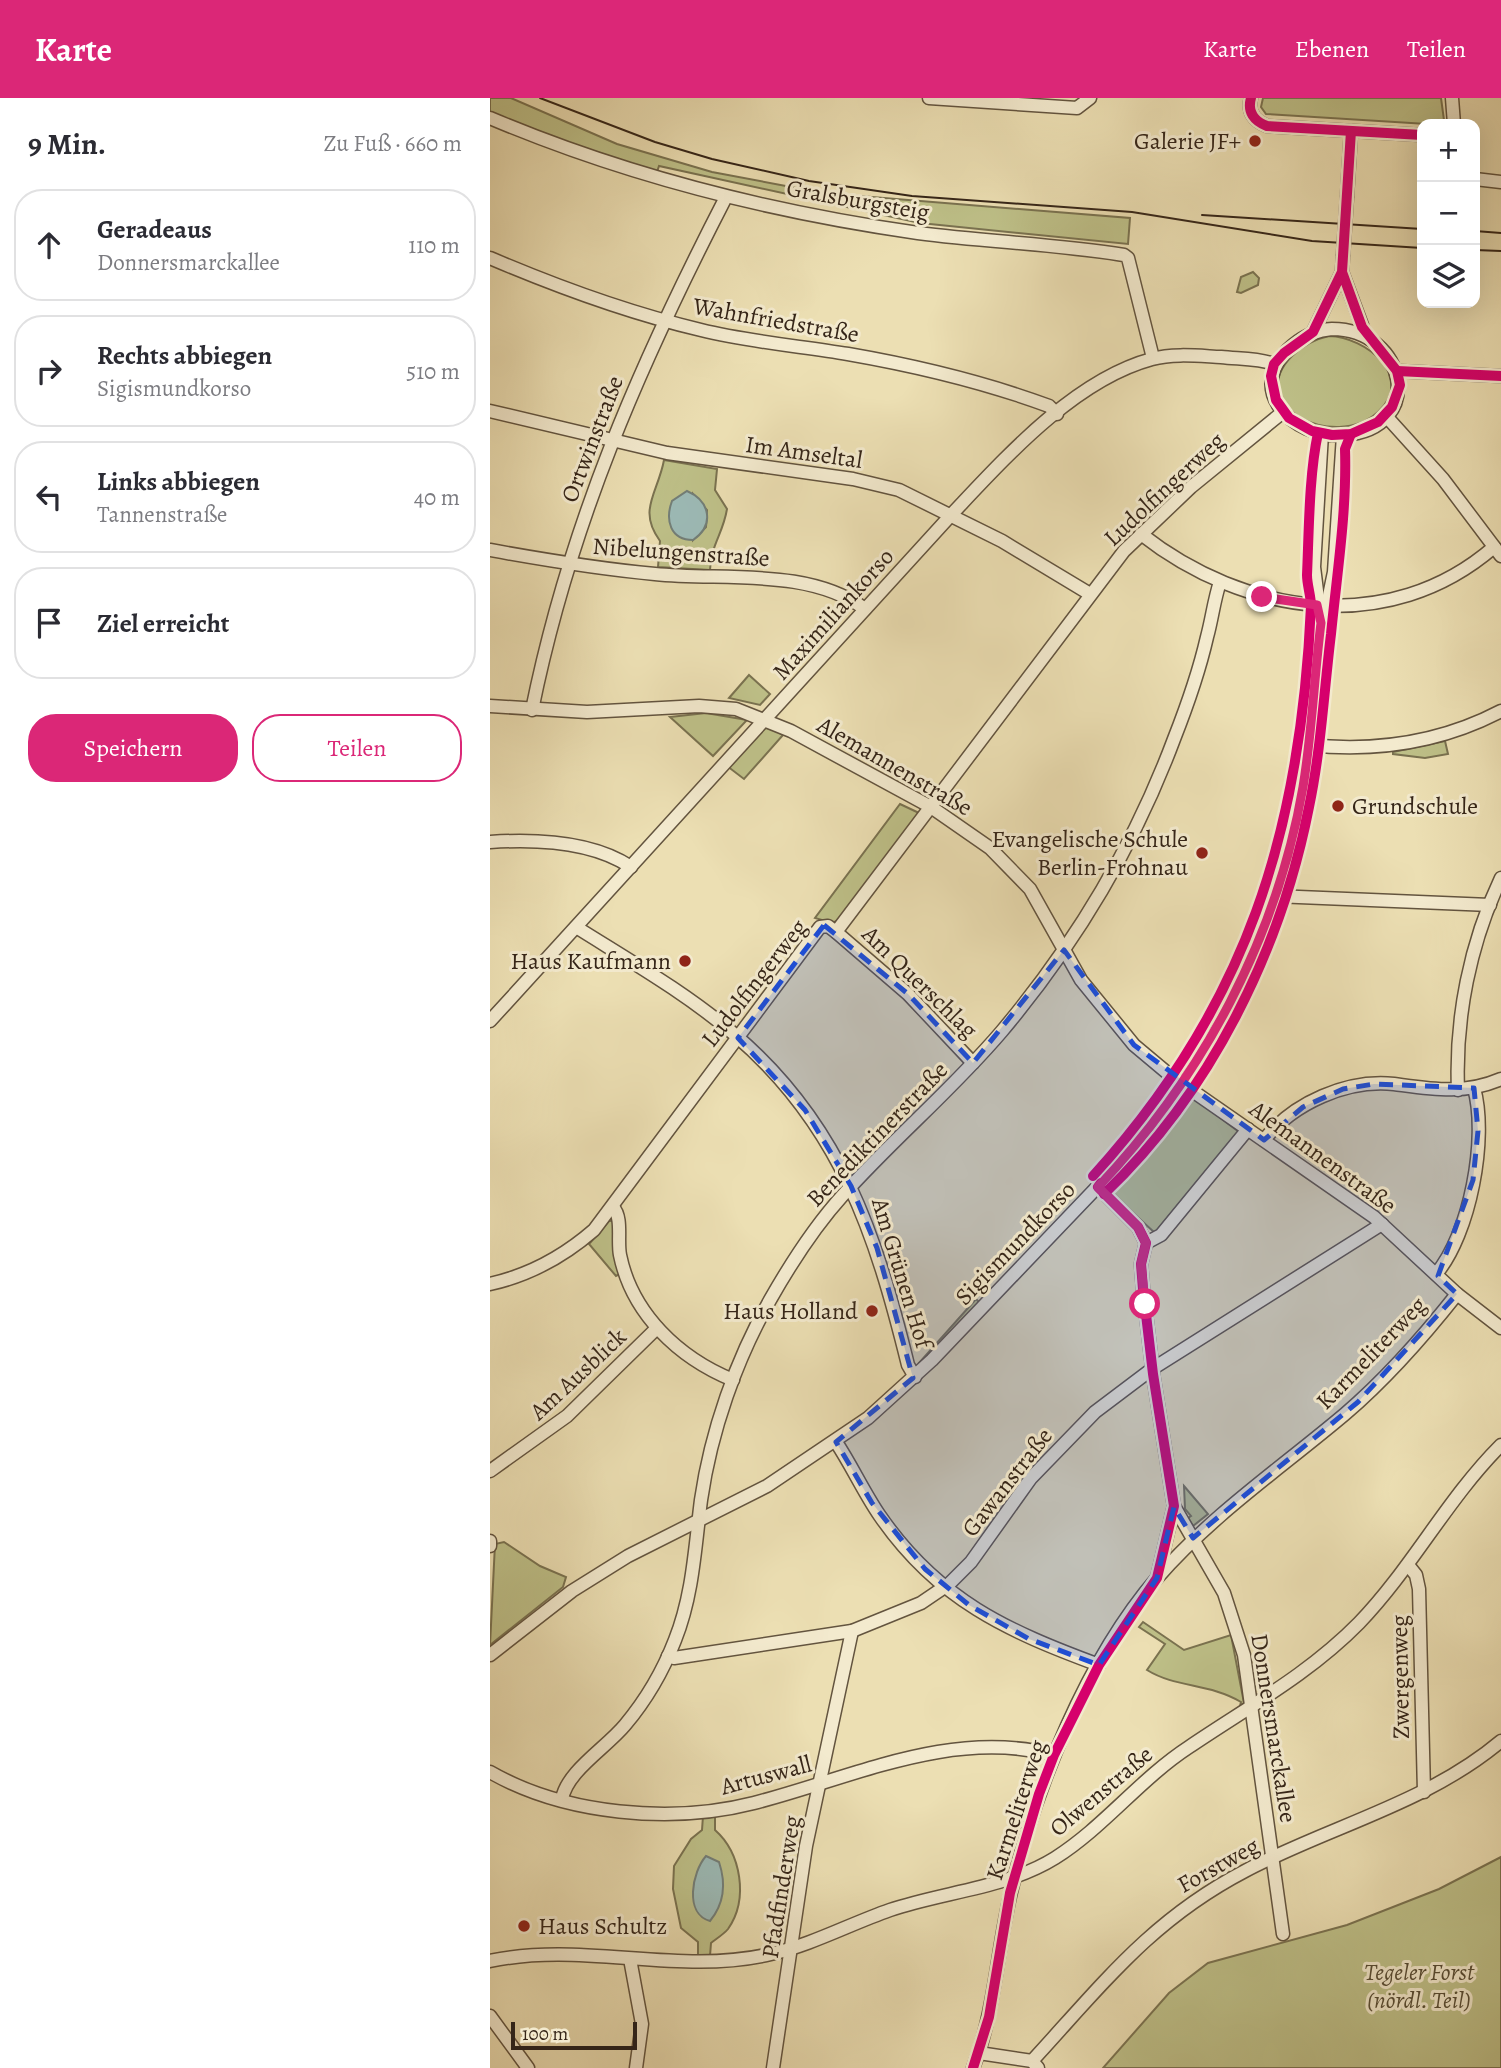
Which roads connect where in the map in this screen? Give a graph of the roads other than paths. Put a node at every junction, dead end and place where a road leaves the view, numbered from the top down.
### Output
1 (929, 98) edge
2 (1090, 98) edge
3 (1251, 98) edge
4 (1452, 98) edge
5 (490, 118) edge
6 (1454, 119) edge
7 (1351, 131) junction
8 (1417, 135) edge
9 (1480, 180) edge
10 (1501, 182) edge
11 (726, 197) junction
12 (490, 258) edge
13 (1342, 272) junction
14 (663, 320) junction
15 (1313, 332) junction
16 (1366, 336) junction
17 (1153, 358) junction
18 (1275, 364) junction
19 (1397, 370) junction
20 (1501, 376) edge
21 (490, 411) edge
22 (1283, 412) junction
23 (1057, 414) junction
24 (1386, 416) junction
25 (1322, 434) junction
26 (1343, 435) junction
27 (611, 443) junction
28 (951, 515) junction
29 (1141, 534) junction
30 (490, 550) edge
31 (1498, 551) edge
32 (569, 564) junction
33 (1220, 582) junction
34 (1090, 594) junction
35 (1323, 605) junction
36 (865, 609) junction
37 (490, 706) edge
38 (532, 710) junction
39 (1501, 710) edge
40 (766, 719) junction
41 (1309, 745) junction
42 (931, 807) junction
43 (490, 842) edge
44 (631, 867) junction
45 (1501, 878) edge
46 (1275, 897) junction
47 (1490, 905) junction
48 (576, 927) junction
49 (836, 932) junction
50 (1064, 950) junction
51 (490, 1021) edge
52 (738, 1038) junction
53 (973, 1063) junction
54 (1501, 1079) edge
55 (1183, 1084) junction
56 (1474, 1088) junction
57 (1458, 1090) junction
58 (1248, 1129) junction
59 (1264, 1140) junction
60 (851, 1186) junction
61 (1098, 1187) junction
62 (613, 1207) junction
63 (1381, 1224) junction
64 (1146, 1243) junction
65 (1436, 1274) junction
66 (490, 1284) edge
67 (1457, 1294) junction
68 (657, 1328) junction
69 (1501, 1328) edge
70 (1152, 1369) junction
71 (915, 1377) junction
72 (733, 1380) junction
73 (836, 1442) junction
74 (1501, 1445) edge
75 (490, 1471) edge
76 (1174, 1506) junction
77 (699, 1521) junction
78 (1193, 1538) junction
79 (1408, 1565) junction
80 (1157, 1578) junction
81 (945, 1587) junction
82 (852, 1631) junction
83 (490, 1655) edge
84 (668, 1656) junction
85 (1099, 1665) junction
86 (1252, 1707) junction
87 (1501, 1741) edge
88 (1054, 1755) junction
89 (490, 1772) edge
90 (819, 1784) junction
91 (1424, 1792) junction
92 (562, 1799) junction
93 (1272, 1857) junction
94 (1014, 1876) junction
95 (1283, 1934) dead end
96 (791, 1948) junction
97 (630, 1959) junction
98 (490, 1961) edge
99 (490, 2016) edge
100 (979, 2053) junction
101 (1035, 2065) edge
102 (525, 2066) edge
103 (636, 2068) edge
104 (774, 2068) edge
105 (973, 2068) edge

1 - 2 street
3 - 7 street
4 - 6 street
5 - 11 street, Gralsburgsteig
7 - 8 street
7 - 13 street, bridge
9 - 10 street
11 - 14 street, Ortwinstraße
11 - 17 street, Gralsburgsteig
12 - 14 street, Wahnfriedstraße
13 - 15 street
13 - 16 street
14 - 23 street, Wahnfriedstraße
14 - 27 street, Ortwinstraße
15 - 16 street
15 - 18 street
16 - 19 street
17 - 18 street, Maximiliankorso
17 - 23 street, Maximiliankorso
18 - 22 street
19 - 20 street
19 - 24 street
21 - 27 street, Im Amseltal
22 - 25 street
22 - 29 street, Ludolfingerweg
23 - 28 street, Maximiliankorso
24 - 26 street
24 - 31 street
25 - 26 street
25 - 35 street, Sigismundkorso
26 - 35 street, Sigismundkorso
27 - 28 street, Im Amseltal
27 - 32 street, Ortwinstraße
28 - 34 street, Im Amseltal
28 - 36 street, Maximiliankorso
29 - 33 street
29 - 34 street, Ludolfingerweg
30 - 32 street, Nibelungenstraße
31 - 35 street
32 - 36 street, Nibelungenstraße
32 - 38 street, Ortwinstraße
33 - 35 street
33 - 50 street, Benediktinerstraße
34 - 42 street, Ludolfingerweg
35 - 41 street, Sigismundkorso
36 - 40 street, Maximiliankorso
37 - 38 street, Alemannenstraße
38 - 40 street, Alemannenstraße
39 - 41 street
40 - 42 street, Alemannenstraße
40 - 44 street, Maximiliankorso
41 - 46 street, Sigismundkorso
42 - 49 street, Ludolfingerweg
42 - 50 street, Alemannenstraße
43 - 44 street
44 - 48 street, Maximiliankorso
45 - 47 street
46 - 47 street
46 - 55 street, Sigismundkorso
47 - 57 street
48 - 51 street, Maximiliankorso
48 - 52 street, Am Grünen Hof
49 - 52 street, Ludolfingerweg
49 - 53 street, Am Querschlag
50 - 53 street, Benediktinerstraße
50 - 55 street, Alemannenstraße
52 - 60 street, Am Grünen Hof
52 - 62 street, Ludolfingerweg
53 - 60 street, Benediktinerstraße
54 - 56 street
55 - 58 street, Alemannenstraße
55 - 61 street, Sigismundkorso
56 - 57 street
56 - 65 street, Karmeliterweg
57 - 59 street
58 - 59 street, Alemannenstraße
58 - 64 street
59 - 63 street, Alemannenstraße
60 - 71 street, Am Grünen Hof
60 - 72 street, Benediktinerstraße
61 - 64 street
61 - 71 street, Sigismundkorso
62 - 66 street, Ludolfingerweg
62 - 68 street
63 - 65 street, Alemannenstraße
63 - 70 street, Gawanstraße
64 - 70 street, Donnersmarckallee
65 - 67 street, Alemannenstraße
67 - 69 street, Alemannenstraße
67 - 78 street, Karmeliterweg
68 - 72 street
68 - 75 street, Am Ausblick
70 - 76 street, Donnersmarckallee
70 - 81 street, Gawanstraße
71 - 73 street, Sigismundkorso
72 - 77 street, Benediktinerstraße
73 - 77 street, Sigismundkorso
73 - 81 street
74 - 79 street, Olwenstraße
76 - 78 street, Donnersmarckallee
76 - 80 street, Karmeliterweg
77 - 83 street, Sigismundkorso
77 - 84 street, Benediktinerstraße
78 - 80 street, Karmeliterweg
78 - 86 street, Donnersmarckallee
79 - 86 street, Olwenstraße
79 - 91 street, Zwergenweg
80 - 85 street, Karmeliterweg
81 - 82 street, Gawanstraße
81 - 85 street
82 - 84 street, Gawanstraße
82 - 90 street, Pfadfinderweg
84 - 92 street, Benediktinerstraße
85 - 88 street, Karmeliterweg
86 - 93 street, Donnersmarckallee
86 - 94 street, Olwenstraße
87 - 91 street, Forstweg
88 - 90 street, Artuswall
88 - 94 street, Karmeliterweg
89 - 92 street, Artuswall
90 - 92 street, Artuswall
90 - 96 street, Pfadfinderweg
91 - 93 street, Forstweg
93 - 95 street, Donnersmarckallee
93 - 101 street, Forstweg
94 - 96 street, Olwenstraße
94 - 100 street, Karmeliterweg
96 - 97 street, Olwenstraße
96 - 104 street, Pfadfinderweg
97 - 98 street, Olwenstraße
97 - 103 street
99 - 102 street
100 - 101 street
100 - 105 street, Karmeliterweg

